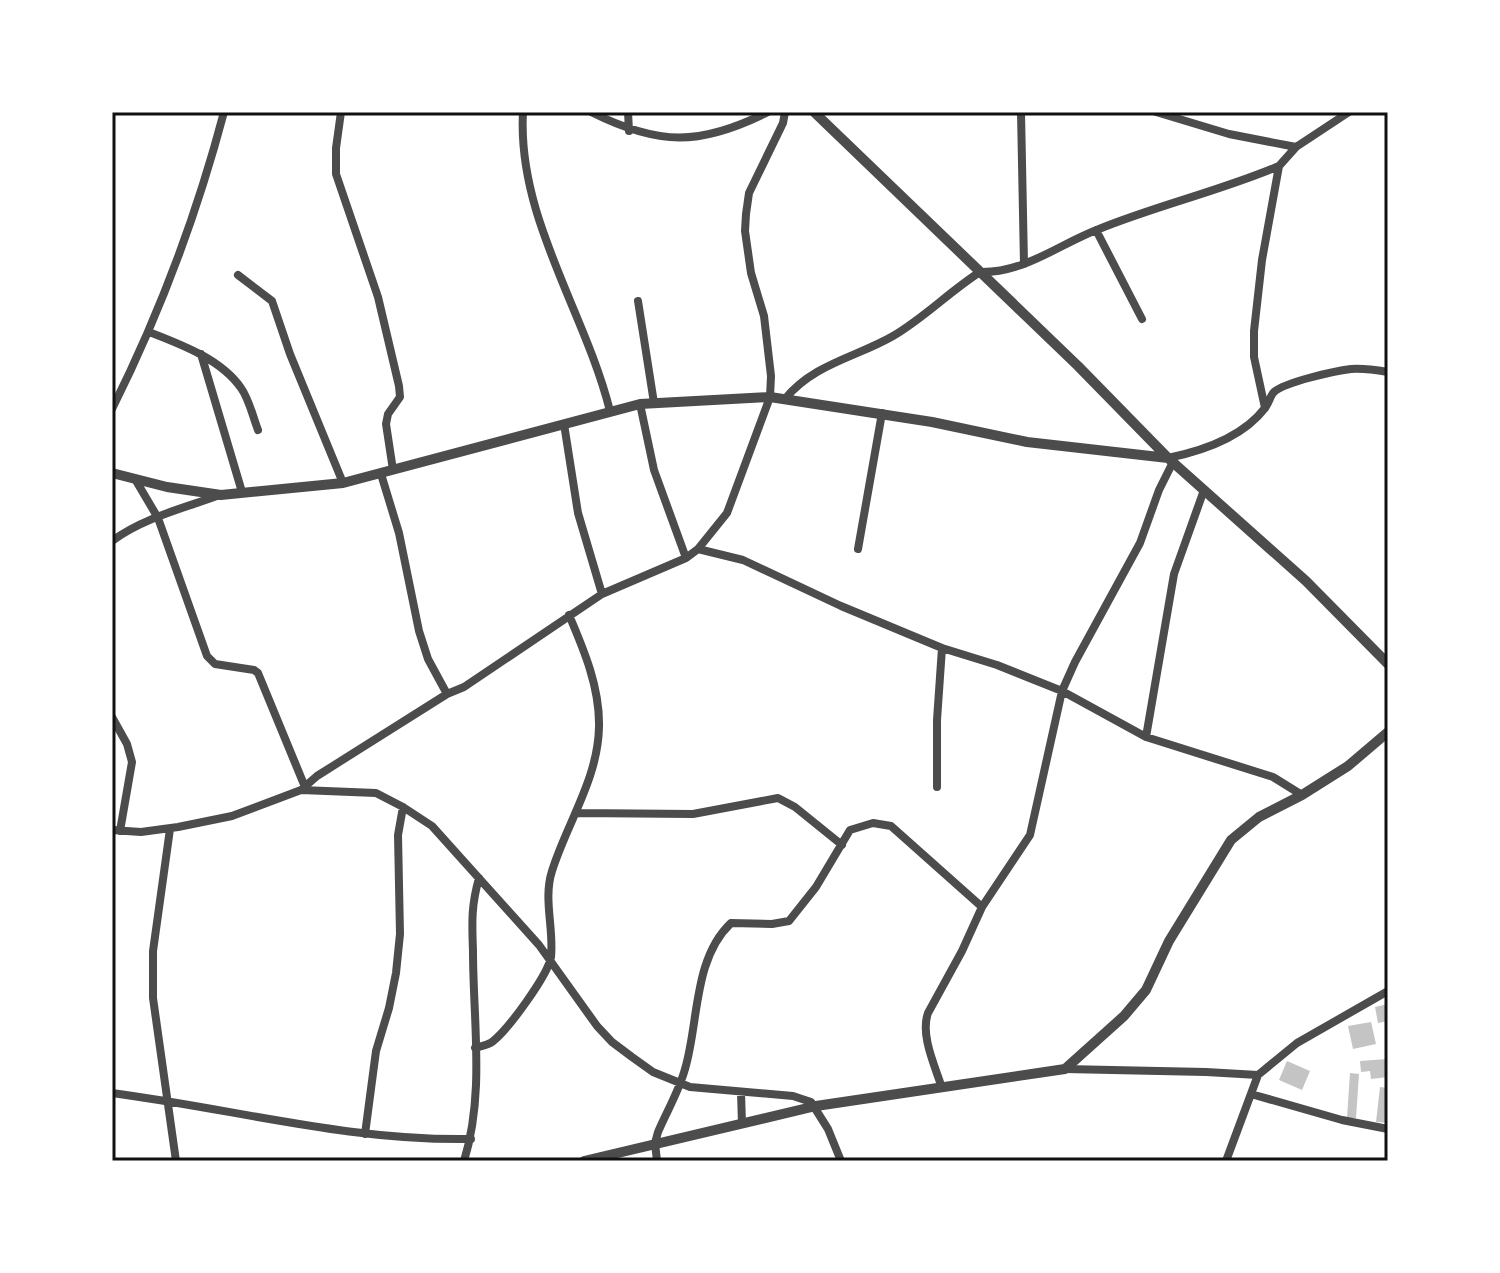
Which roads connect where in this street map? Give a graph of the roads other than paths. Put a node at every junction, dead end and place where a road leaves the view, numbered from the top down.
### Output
1 (224, 112) edge
2 (341, 112) edge
3 (523, 112) edge
4 (591, 112) edge
5 (628, 112) edge
6 (768, 112) edge
7 (785, 112) edge
8 (814, 112) edge
9 (1021, 112) edge
10 (1156, 112) edge
11 (1349, 112) edge
12 (1176, 115) edge
13 (629, 131) junction
14 (1296, 147) junction
15 (1279, 166) junction
16 (1096, 230) junction
17 (1024, 264) junction
18 (980, 272) junction
19 (238, 275) dead end
20 (638, 301) dead end
21 (1142, 319) dead end
22 (149, 332) junction
23 (201, 353) junction
24 (1388, 372) edge
25 (770, 397) junction
26 (785, 399) junction
27 (654, 403) junction
28 (640, 404) junction
29 (1265, 408) junction
30 (112, 409) edge
31 (610, 411) junction
32 (882, 413) junction
33 (564, 424) junction
34 (258, 430) dead end
35 (1170, 460) junction
36 (393, 470) junction
37 (112, 473) edge
38 (381, 474) junction
39 (135, 478) junction
40 (343, 483) junction
41 (1204, 490) junction
42 (242, 492) junction
43 (221, 495) junction
44 (158, 518) junction
45 (112, 541) edge
46 (698, 549) junction
47 (858, 549) dead end
48 (686, 558) junction
49 (602, 594) junction
50 (569, 615) junction
51 (942, 648) junction
52 (1388, 664) edge
53 (1062, 691) junction
54 (447, 694) junction
55 (112, 717) edge
56 (1388, 732) edge
57 (1146, 737) junction
58 (937, 787) dead end
59 (303, 789) junction
60 (1302, 795) junction
61 (403, 807) junction
62 (577, 813) junction
63 (170, 829) junction
64 (116, 830) edge
65 (842, 845) junction
66 (479, 878) junction
67 (982, 907) junction
68 (551, 959) junction
69 (1388, 991) edge
70 (475, 1048) junction
71 (1065, 1069) junction
72 (1258, 1075) junction
73 (680, 1084) junction
74 (942, 1088) junction
75 (741, 1092) junction
76 (112, 1093) edge
77 (1251, 1094) junction
78 (167, 1100) junction
79 (816, 1106) junction
80 (742, 1124) junction
81 (1388, 1129) edge
82 (365, 1134) junction
83 (471, 1139) junction
84 (655, 1143) junction
85 (176, 1161) edge
86 (464, 1161) edge
87 (584, 1161) edge
88 (657, 1161) edge
89 (841, 1161) edge
90 (1226, 1161) edge

1 - 22 street
2 - 36 street
3 - 31 street
4 - 13 street
5 - 13 street
6 - 13 street
7 - 25 street
8 - 18 street
9 - 17 street
10 - 12 street
11 - 14 street
12 - 14 street
14 - 15 street
15 - 16 street
15 - 29 street
16 - 17 street
16 - 21 street
17 - 18 street
18 - 26 street
18 - 35 street
19 - 40 street
20 - 27 street
22 - 23 street
22 - 30 street
23 - 34 street
23 - 42 street
24 - 29 street
25 - 26 street
25 - 27 street
25 - 46 street
26 - 32 street
27 - 28 street
28 - 31 street
28 - 48 street
29 - 35 street
31 - 33 street
32 - 35 street
32 - 47 street
33 - 36 street
33 - 49 street
35 - 41 street
35 - 53 street
36 - 38 street
37 - 39 street
38 - 40 street
38 - 54 street
39 - 43 street
39 - 44 street
40 - 42 street
41 - 52 street
41 - 57 street
42 - 43 street
43 - 44 street
44 - 45 street
44 - 59 street
46 - 48 street
46 - 51 street
48 - 49 street
49 - 50 street
50 - 54 street
50 - 62 street
51 - 53 street
51 - 58 street
53 - 57 street
53 - 67 street
54 - 59 street
55 - 64 street
56 - 60 street
57 - 60 street
59 - 61 street
59 - 63 street
60 - 71 street
61 - 66 street
61 - 82 street
62 - 65 street
62 - 68 street
63 - 64 street
63 - 78 street
65 - 67 street
65 - 73 street
66 - 68 street
66 - 70 street
67 - 74 street
68 - 70 street
68 - 73 street
69 - 72 street
70 - 83 street
71 - 72 street
71 - 74 street
72 - 77 street
73 - 75 street
73 - 84 street
74 - 79 street
75 - 79 street
75 - 80 street
76 - 78 street
77 - 81 street
77 - 90 street
78 - 82 street
78 - 85 street
79 - 80 street
79 - 89 street
80 - 84 street
82 - 83 street
83 - 86 street
84 - 87 street
84 - 88 street

